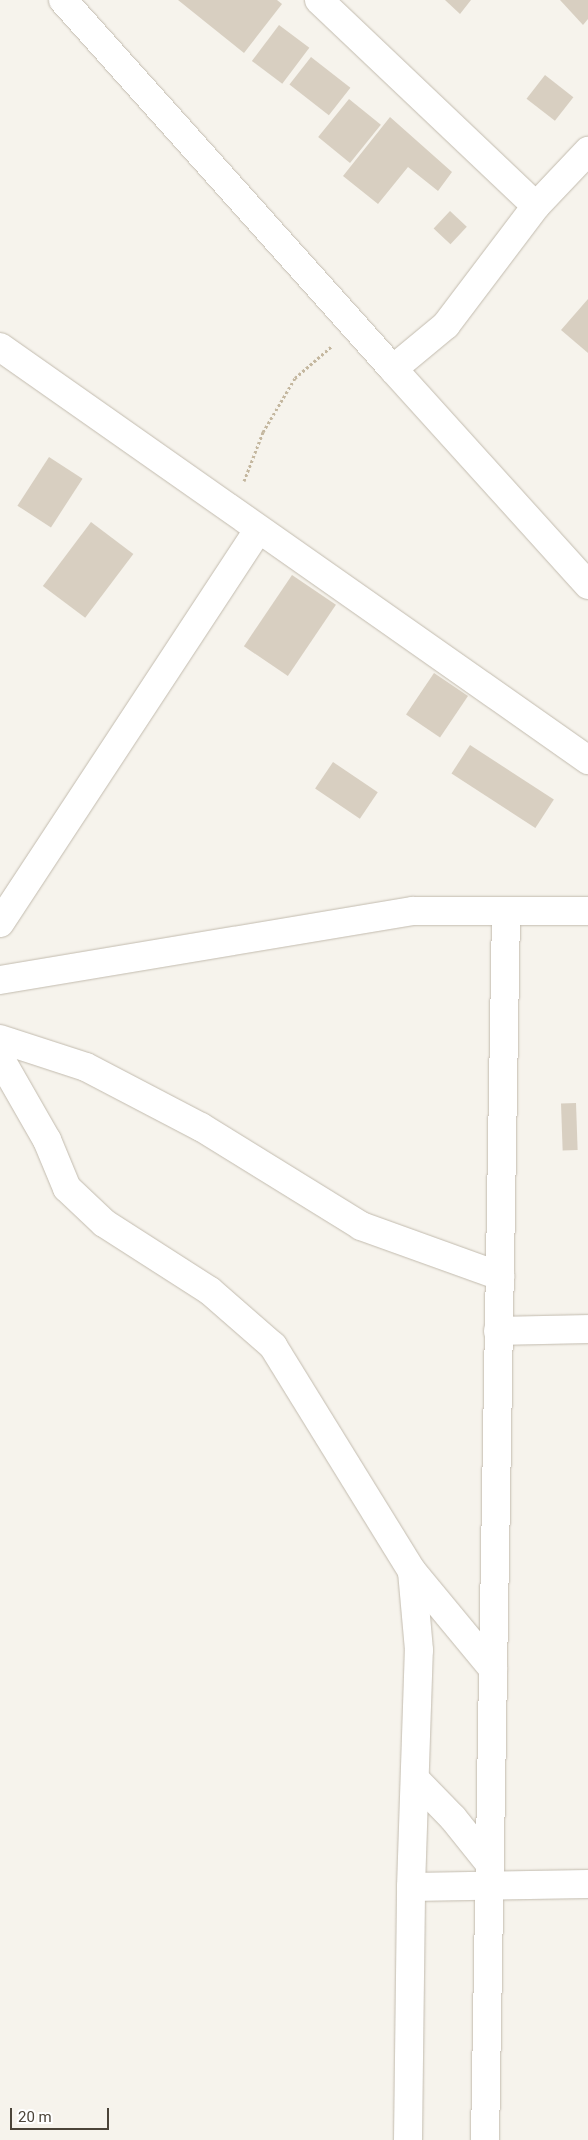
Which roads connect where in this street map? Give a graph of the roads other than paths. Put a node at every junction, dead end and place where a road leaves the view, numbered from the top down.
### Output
1 (319, 0) edge
2 (76, 5) edge
3 (588, 151) edge
4 (536, 206) junction
5 (0, 347) edge
6 (393, 369) junction
7 (258, 530) junction
8 (588, 585) edge
9 (588, 760) edge
10 (588, 911) edge
11 (506, 914) junction
12 (0, 924) edge
13 (0, 980) edge
14 (0, 1039) edge
15 (0, 1058) edge
16 (500, 1276) junction
17 (588, 1330) edge
18 (498, 1332) junction
19 (412, 1571) junction
20 (493, 1669) junction
21 (416, 1780) junction
22 (489, 1875) junction
23 (588, 1884) edge
24 (411, 1887) junction
25 (408, 2140) edge
26 (485, 2140) edge

1 - 4 street
2 - 6 street
3 - 4 street
4 - 6 street
5 - 7 street
6 - 8 street
7 - 9 street
7 - 12 street
10 - 11 street
11 - 13 street
11 - 16 street
14 - 16 street
15 - 19 street
16 - 18 street
17 - 18 street
18 - 20 street
19 - 20 street
19 - 21 street
20 - 22 street
21 - 22 street
21 - 24 street
22 - 23 street
22 - 24 street
22 - 26 street
24 - 25 street

